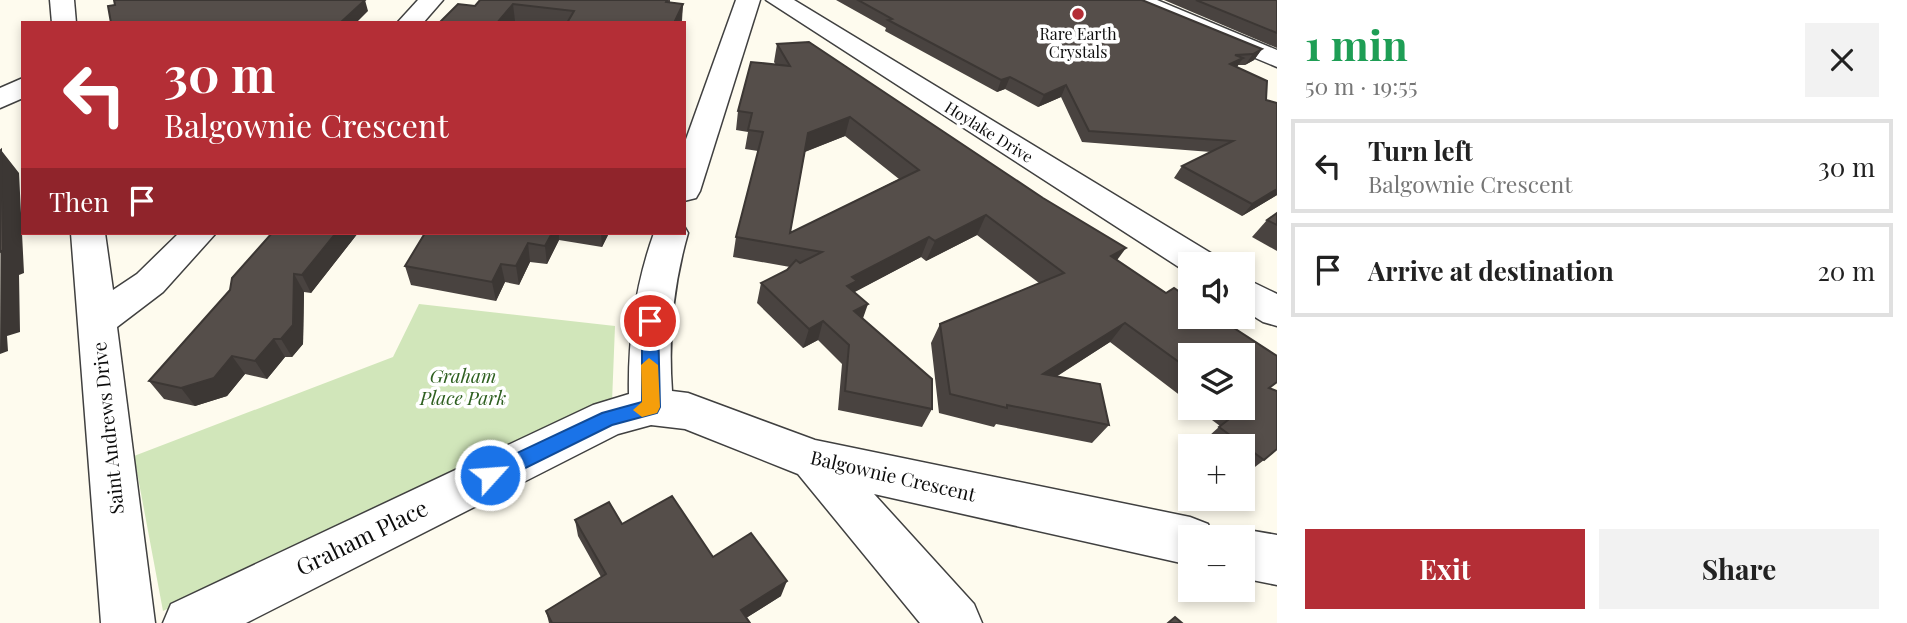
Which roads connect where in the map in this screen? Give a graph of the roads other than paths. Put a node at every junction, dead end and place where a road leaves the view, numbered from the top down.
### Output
1 (62, 0) edge
2 (748, 0) edge
3 (778, 0) edge
4 (1136, 0) edge
5 (64, 21) edge
6 (1277, 59) edge
7 (21, 87) edge
8 (0, 100) edge
9 (686, 185) edge
10 (88, 235) edge
11 (197, 235) edge
12 (669, 235) edge
13 (1182, 252) edge
14 (1255, 298) edge
15 (1277, 312) edge
16 (97, 321) junction
17 (651, 407) junction
18 (814, 460) junction
19 (1178, 538) edge
20 (1255, 556) edge
21 (1277, 560) edge
22 (128, 623) edge
23 (190, 623) edge
24 (955, 623) edge

1 - 5 street
2 - 9 street
3 - 13 street, Hoylake Drive
4 - 6 street
7 - 8 street
10 - 16 street, Saint Andrews Drive
11 - 16 street
12 - 17 street
14 - 15 street
16 - 22 street, Saint Andrews Drive
17 - 18 street, Balgownie Crescent
17 - 23 street, Graham Place
18 - 19 street, Balgownie Crescent
18 - 24 street
20 - 21 street

